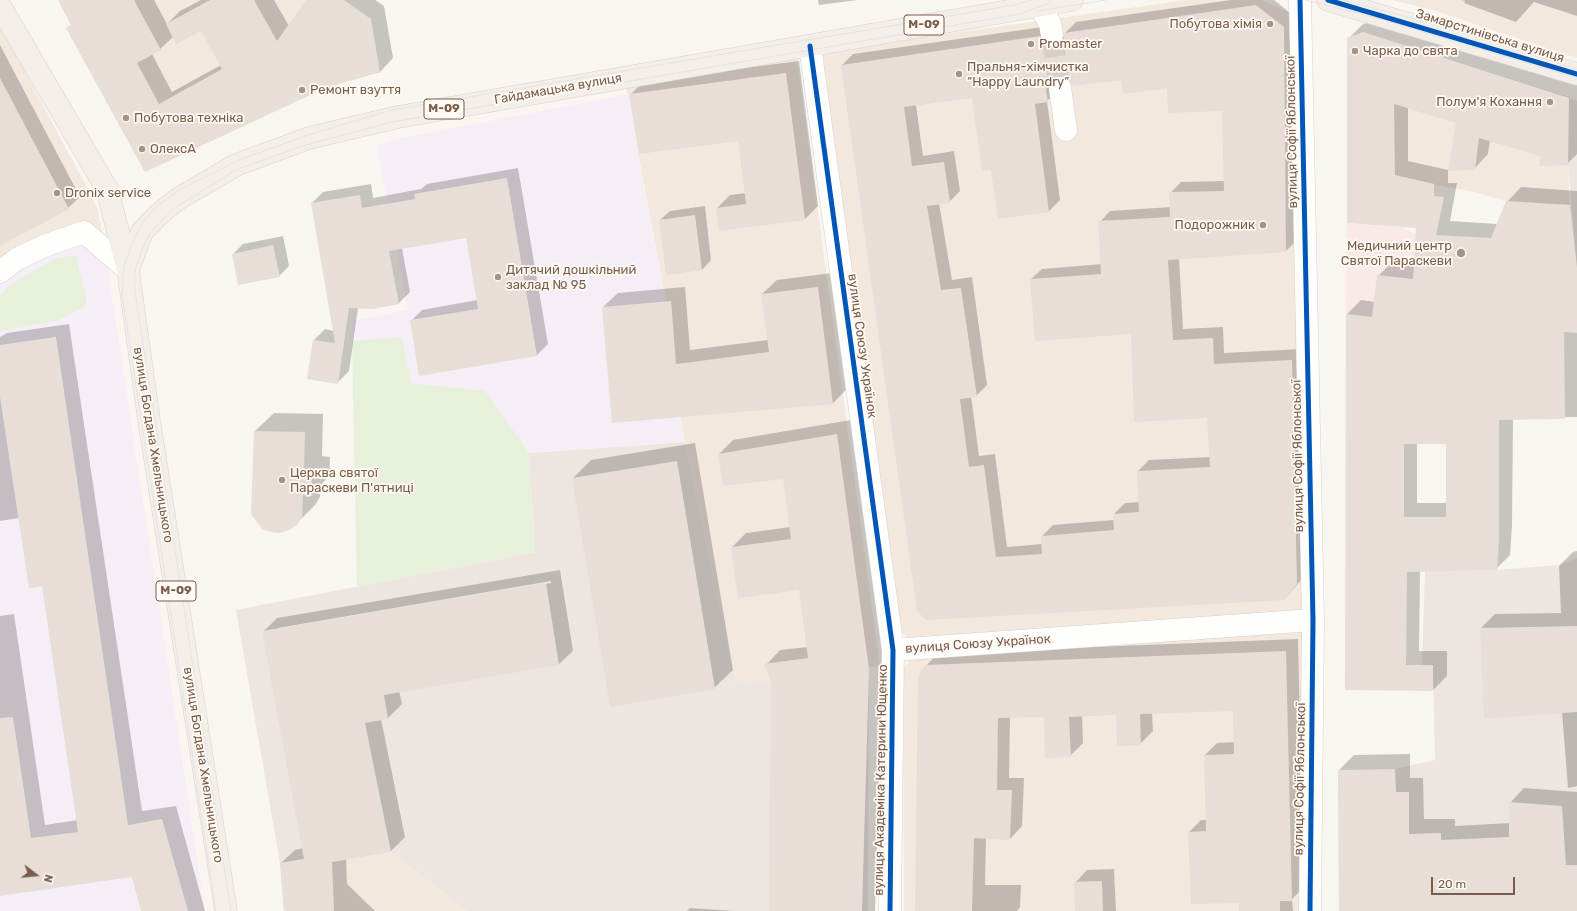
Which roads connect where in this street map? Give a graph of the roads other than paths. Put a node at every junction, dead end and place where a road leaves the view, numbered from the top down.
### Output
1 (1072, 0) edge
2 (1300, 0) edge
3 (1328, 0) edge
4 (1042, 3) edge
5 (0, 6) edge
6 (1052, 35) tunnel mouth
7 (810, 46) junction
8 (1577, 74) edge
9 (1060, 88) tunnel mouth
10 (1066, 130) dead end
11 (128, 270) junction
12 (0, 272) edge
13 (1312, 620) junction
14 (893, 650) junction
15 (226, 911) edge
16 (890, 911) edge
17 (1310, 911) edge

1 - 4 main road, Гайдамацька вулиця
2 - 13 street, вулиця Софії Яблонської
3 - 8 main road, Замарстинівська вулиця
4 - 6 street
4 - 7 main road, Гайдамацька вулиця / М-09
5 - 11 main road, вулиця Богдана Хмельницького
7 - 11 main road, Гайдамацька вулиця / М-09
7 - 14 street, вулиця Союзу Українок
9 - 10 street
11 - 12 street
11 - 15 main road, вулиця Богдана Хмельницького / М-09
13 - 14 street, вулиця Союзу Українок
13 - 17 street, вулиця Софії Яблонської
14 - 16 street, вулиця Академіка Катерини Ющенко

